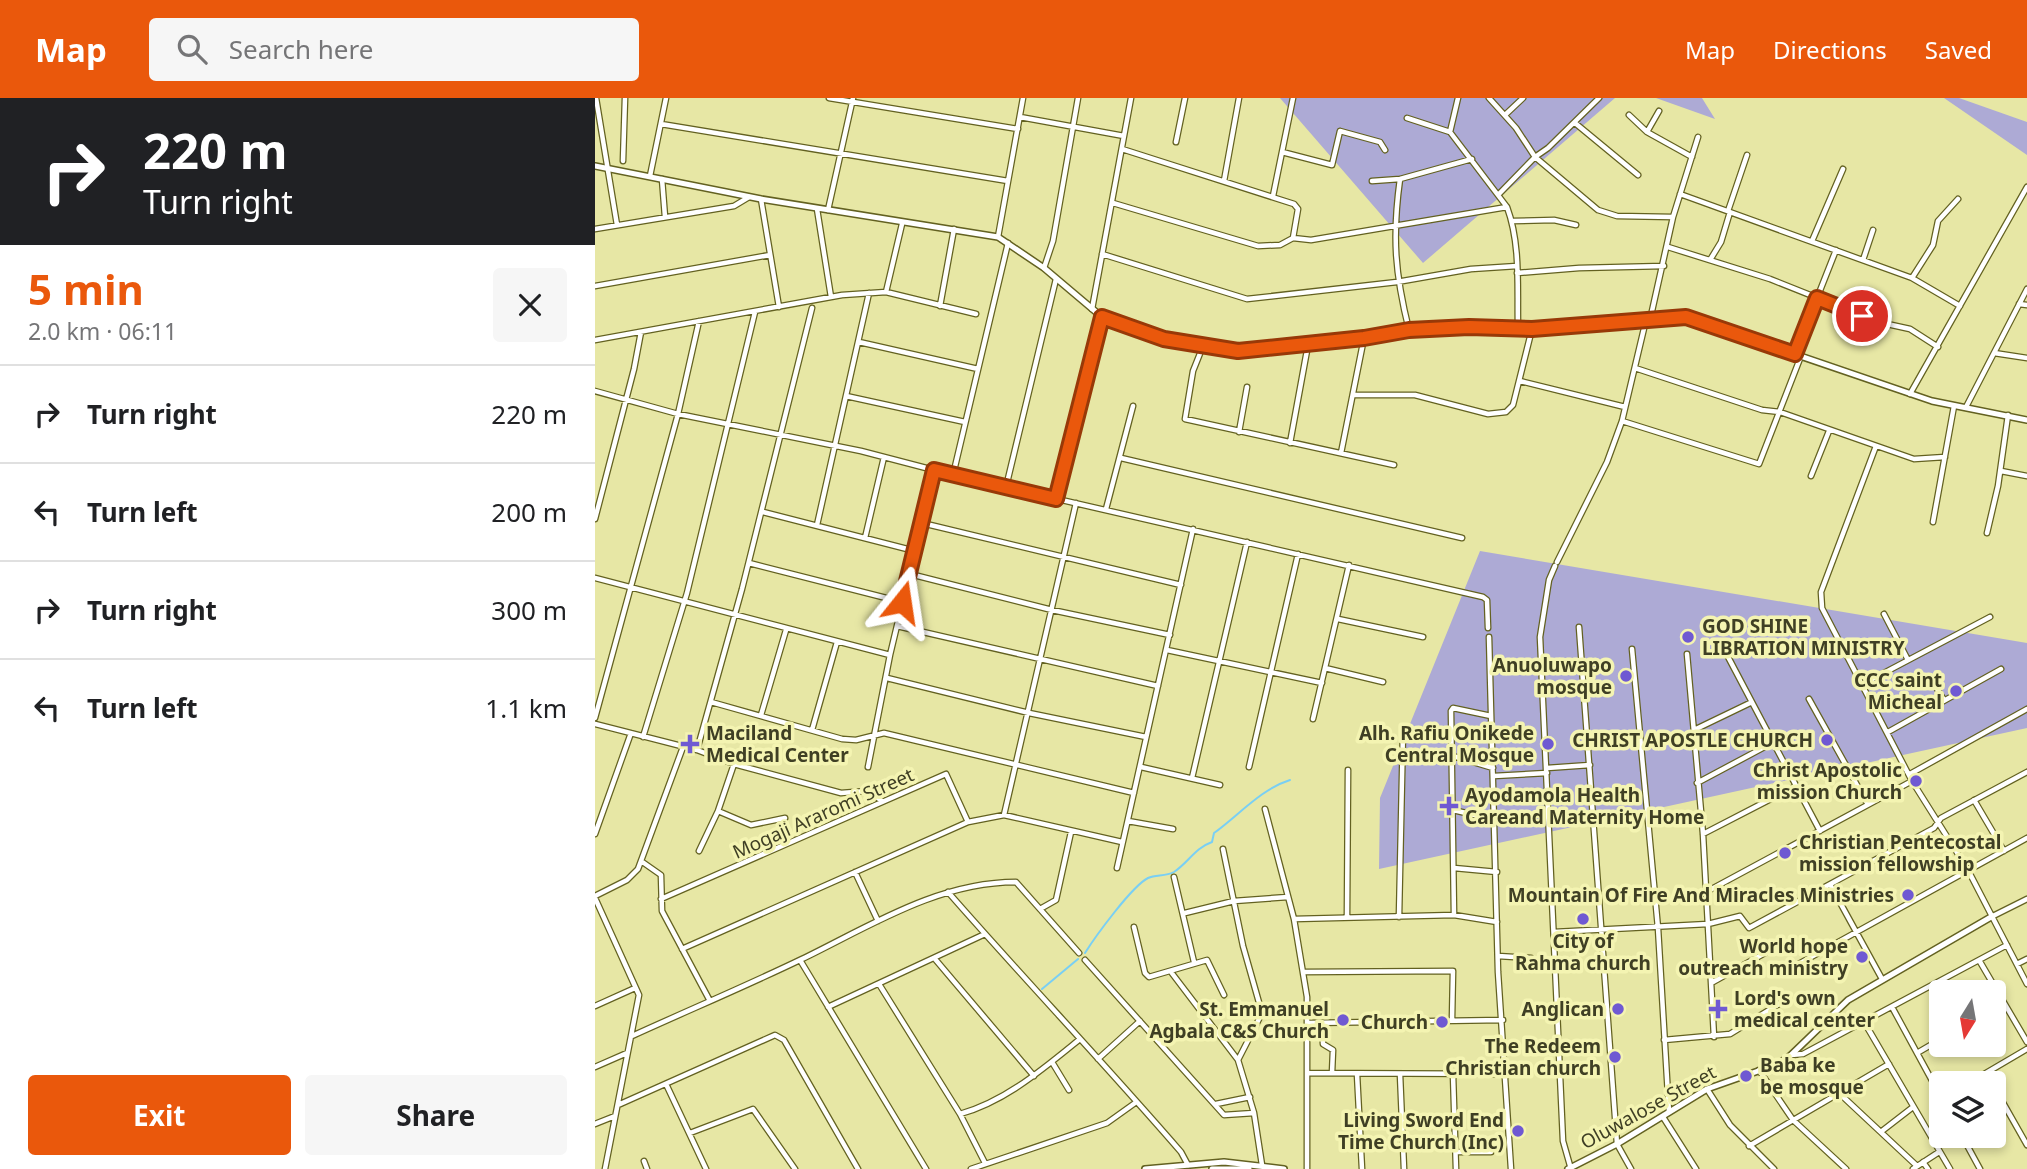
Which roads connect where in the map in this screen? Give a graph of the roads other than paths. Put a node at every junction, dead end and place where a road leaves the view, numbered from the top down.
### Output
1 (596, 98) edge
2 (625, 98) edge
3 (666, 98) edge
4 (829, 98) edge
5 (1023, 98) edge
6 (1078, 98) edge
7 (1131, 98) edge
8 (1185, 98) edge
9 (1238, 98) edge
10 (1293, 98) edge
11 (1458, 98) edge
12 (1489, 98) edge
13 (1523, 98) edge
14 (1599, 98) edge
15 (852, 100) edge
16 (1659, 111) dead end
17 (1505, 115) junction
18 (1629, 116) dead end
19 (1020, 117) junction
20 (1407, 118) dead end
21 (1575, 123) junction
22 (661, 124) junction
23 (1073, 125) junction
24 (1018, 129) junction
25 (1450, 131) junction
26 (1647, 132) junction
27 (1124, 136) junction
28 (1698, 136) dead end
29 (1176, 142) dead end
30 (1122, 149) junction
31 (1385, 150) dead end
32 (1282, 152) junction
33 (840, 154) junction
34 (1747, 155) dead end
35 (1535, 157) junction
36 (1692, 157) junction
37 (1473, 159) junction
38 (623, 161) dead end
39 (595, 166) edge
40 (607, 168) junction
41 (1843, 169) dead end
42 (1638, 175) dead end
43 (650, 176) junction
44 (662, 178) junction
45 (1400, 180) junction
46 (1008, 181) junction
47 (1224, 181) junction
48 (1372, 181) dead end
49 (2027, 187) edge
50 (1499, 194) junction
51 (1680, 194) junction
52 (750, 197) junction
53 (1273, 197) junction
54 (761, 199) junction
55 (1958, 199) dead end
56 (1113, 202) junction
57 (1507, 207) junction
58 (817, 209) junction
59 (828, 210) junction
60 (1729, 211) junction
61 (665, 217) junction
62 (1673, 217) junction
63 (1513, 221) junction
64 (902, 224) junction
65 (617, 225) junction
66 (1576, 226) dead end
67 (1393, 227) junction
68 (595, 229) edge
69 (954, 229) junction
70 (1873, 230) dead end
71 (997, 237) junction
72 (1293, 238) junction
73 (1812, 241) junction
74 (1008, 242) junction
75 (1668, 247) junction
76 (1836, 250) junction
77 (1102, 254) junction
78 (770, 255) junction
79 (1710, 260) junction
80 (1863, 260) junction
81 (1517, 266) junction
82 (1664, 266) junction
83 (1044, 268) junction
84 (1517, 273) junction
85 (1912, 278) junction
86 (1056, 279) junction
87 (1397, 282) junction
88 (595, 286) edge
89 (2027, 289) edge
90 (869, 292) junction
91 (886, 292) junction
92 (831, 297) junction
93 (1817, 298) junction
94 (2019, 304) junction
95 (2027, 305) edge
96 (940, 306) junction
97 (1960, 306) junction
98 (779, 307) junction
99 (812, 308) dead end
100 (1092, 309) junction
101 (755, 312) junction
102 (976, 314) dead end
103 (1102, 317) junction
104 (1648, 320) junction
105 (699, 321) junction
106 (1518, 327) junction
107 (1532, 329) junction
108 (1409, 330) junction
109 (641, 332) junction
110 (1364, 338) junction
111 (595, 340) edge
112 (859, 341) junction
113 (1308, 345) junction
114 (1203, 346) junction
115 (1938, 347) junction
116 (1994, 353) junction
117 (1798, 355) junction
118 (2027, 358) edge
119 (1636, 368) junction
120 (978, 369) junction
121 (1520, 381) junction
122 (1247, 387) dead end
123 (595, 391) edge
124 (1910, 394) junction
125 (1353, 395) junction
126 (846, 396) junction
127 (627, 399) junction
128 (1133, 406) dead end
129 (1954, 406) junction
130 (1625, 407) junction
131 (1966, 407) junction
132 (1780, 412) junction
133 (678, 414) junction
134 (2008, 415) junction
135 (2027, 420) edge
136 (1622, 421) junction
137 (965, 422) junction
138 (729, 425) junction
139 (1829, 431) junction
140 (1239, 432) junction
141 (783, 435) junction
142 (1290, 443) junction
143 (834, 445) junction
144 (1876, 446) junction
145 (1341, 453) junction
146 (884, 457) junction
147 (1945, 457) junction
148 (1121, 458) junction
149 (1394, 465) dead end
150 (934, 470) junction
151 (2001, 471) junction
152 (953, 475) junction
153 (1811, 475) dead end
154 (2027, 476) edge
155 (1006, 488) junction
156 (1056, 499) junction
157 (1076, 503) junction
158 (1106, 509) junction
159 (762, 512) junction
160 (595, 519) edge
161 (1933, 522) dead end
162 (922, 523) junction
163 (817, 525) junction
164 (1193, 530) junction
165 (1987, 533) dead end
166 (865, 538) junction
167 (1462, 538) dead end
168 (1247, 542) junction
169 (915, 551) junction
170 (1299, 554) junction
171 (1065, 558) junction
172 (749, 564) junction
173 (1349, 565) junction
174 (910, 574) junction
175 (595, 578) edge
176 (1181, 585) junction
177 (632, 589) junction
178 (684, 602) junction
179 (902, 602) junction
180 (1052, 610) junction
181 (1884, 614) dead end
182 (735, 616) junction
183 (1990, 617) dead end
184 (1338, 619) junction
185 (897, 626) junction
186 (1579, 627) dead end
187 (1488, 628) dead end
188 (786, 630) junction
189 (1170, 635) junction
190 (1423, 637) dead end
191 (1489, 637) dead end
192 (837, 642) junction
193 (1632, 649) dead end
194 (1167, 650) junction
195 (1726, 653) dead end
196 (1687, 654) dead end
197 (890, 655) junction
198 (1908, 660) junction
199 (1219, 661) junction
200 (1041, 662) junction
201 (1325, 668) junction
202 (2001, 669) dead end
203 (1272, 673) junction
204 (887, 678) junction
205 (1383, 682) dead end
206 (1322, 684) junction
207 (1863, 684) junction
208 (1934, 684) dead end
209 (1158, 686) junction
210 (1809, 699) dead end
211 (1944, 700) junction
212 (711, 702) junction
213 (1750, 703) junction
214 (2027, 709) edge
215 (1030, 713) junction
216 (761, 715) junction
217 (1490, 716) junction
218 (595, 718) edge
219 (1313, 719) dead end
220 (595, 724) edge
221 (811, 730) junction
222 (1694, 730) junction
223 (1403, 731) dead end
224 (1888, 732) junction
225 (631, 733) junction
226 (876, 734) junction
227 (643, 737) junction
228 (1146, 737) junction
229 (856, 740) junction
230 (1772, 743) junction
231 (683, 747) junction
232 (871, 747) junction
233 (697, 750) junction
234 (1453, 756) junction
235 (734, 764) junction
236 (1017, 764) junction
237 (1590, 765) junction
238 (868, 767) dead end
239 (1141, 767) junction
240 (1249, 767) dead end
241 (1493, 768) junction
242 (1348, 770) dead end
243 (1547, 770) junction
244 (2027, 772) edge
245 (1910, 774) junction
246 (1494, 776) junction
247 (1192, 778) junction
248 (1912, 781) junction
249 (1697, 783) junction
250 (1220, 785) dead end
251 (1796, 786) junction
252 (1134, 793) junction
253 (1974, 800) junction
254 (882, 801) junction
255 (1867, 803) junction
256 (1265, 809) dead end
257 (1453, 810) junction
258 (718, 811) junction
259 (1004, 815) junction
260 (785, 818) dead end
261 (1496, 820) junction
262 (1128, 821) junction
263 (968, 822) junction
264 (1938, 823) junction
265 (1173, 830) dead end
266 (1820, 831) junction
267 (1071, 832) junction
268 (595, 834) edge
269 (1703, 834) junction
270 (2027, 838) edge
271 (1122, 842) junction
272 (1223, 849) dead end
273 (699, 851) dead end
274 (2004, 851) junction
275 (641, 861) junction
276 (1117, 868) dead end
277 (1454, 868) junction
278 (1968, 870) junction
279 (855, 872) junction
280 (1497, 872) junction
281 (1174, 877) dead end
282 (1831, 886) junction
283 (948, 891) junction
284 (1706, 892) junction
285 (595, 897) edge
286 (1288, 897) junction
287 (2027, 899) edge
288 (661, 900) junction
289 (1234, 901) junction
290 (1040, 909) junction
291 (1185, 913) junction
292 (1454, 915) junction
293 (1347, 917) junction
294 (1399, 917) junction
295 (1991, 917) junction
296 (1294, 919) junction
297 (878, 921) junction
298 (1497, 922) junction
299 (1708, 924) junction
300 (1134, 927) dead end
301 (1658, 928) junction
302 (1603, 929) junction
303 (1554, 932) junction
304 (1855, 932) junction
305 (985, 934) junction
306 (2007, 945) junction
307 (682, 949) junction
308 (1079, 953) dead end
309 (1765, 953) dead end
310 (1498, 956) junction
311 (1531, 958) dead end
312 (935, 959) junction
313 (2027, 959) edge
314 (800, 960) junction
315 (1085, 960) dead end
316 (1979, 960) junction
317 (1194, 962) junction
318 (2017, 964) junction
319 (1171, 972) junction
320 (1303, 972) junction
321 (1784, 972) dead end
322 (1882, 979) junction
323 (1991, 980) edge
324 (1713, 982) junction
325 (879, 984) junction
326 (2027, 984) edge
327 (635, 988) junction
328 (1224, 995) dead end
329 (1787, 999) dead end
330 (710, 1001) junction
331 (595, 1006) edge
332 (2006, 1006) edge
333 (828, 1007) junction
334 (1892, 1007) junction
335 (1453, 1020) junction
336 (1503, 1020) junction
337 (1863, 1020) junction
338 (1140, 1021) junction
339 (1308, 1023) junction
340 (1322, 1023) junction
341 (632, 1036) junction
342 (1714, 1037) junction
343 (1080, 1039) junction
344 (1664, 1040) junction
345 (2027, 1042) edge
346 (1929, 1046) edge
347 (2027, 1049) edge
348 (628, 1053) junction
349 (1917, 1053) junction
350 (1791, 1055) junction
351 (1098, 1059) junction
352 (1238, 1060) junction
353 (1052, 1062) junction
354 (1889, 1064) junction
355 (595, 1067) edge
356 (1759, 1070) junction
357 (1992, 1071) edge
358 (1308, 1073) junction
359 (1332, 1073) junction
360 (1357, 1074) junction
361 (1400, 1074) junction
362 (1453, 1074) junction
363 (1506, 1074) junction
364 (1929, 1075) edge
365 (1034, 1076) junction
366 (666, 1084) junction
367 (1706, 1089) junction
368 (1069, 1090) dead end
369 (1839, 1093) junction
370 (1249, 1097) junction
371 (1135, 1103) junction
372 (1216, 1104) junction
373 (618, 1105) junction
374 (1913, 1107) junction
375 (2006, 1107) edge
376 (1254, 1113) junction
377 (1669, 1113) junction
378 (960, 1114) junction
379 (615, 1116) junction
380 (1663, 1116) junction
381 (1793, 1120) junction
382 (595, 1124) edge
383 (1882, 1131) junction
384 (690, 1133) junction
385 (1617, 1144) junction
386 (2027, 1145) edge
387 (1749, 1146) junction
388 (1969, 1148) edge
389 (1456, 1152) junction
390 (1491, 1152) dead end
391 (1939, 1152) junction
392 (644, 1161) dead end
393 (985, 1163) junction
394 (1262, 1165) junction
395 (1188, 1166) junction
396 (1918, 1166) edge
397 (1224, 1168) edge
398 (605, 1169) edge
399 (647, 1169) edge
400 (706, 1169) edge
401 (795, 1169) edge
402 (858, 1169) edge
403 (926, 1169) edge
404 (971, 1169) edge
405 (1145, 1169) edge
406 (1212, 1169) edge
407 (1249, 1169) edge
408 (1284, 1169) edge
409 (1307, 1169) edge
410 (1362, 1169) edge
411 (1404, 1169) edge
412 (1456, 1169) edge
413 (1511, 1169) edge
414 (1570, 1169) edge
415 (1631, 1169) edge
416 (1696, 1169) edge
417 (1774, 1169) edge
418 (1846, 1169) edge
419 (1928, 1169) edge
420 (1950, 1169) edge
421 (1980, 1169) edge

1 - 40 street
2 - 38 street
3 - 22 street
4 - 15 street
5 - 19 street
6 - 23 street
7 - 27 street
8 - 29 street
9 - 47 street
10 - 32 street
11 - 25 street
12 - 17 street
13 - 17 street
14 - 21 street
15 - 24 street
15 - 33 street
16 - 26 street
17 - 35 street
18 - 26 street
19 - 23 street
19 - 24 street
20 - 25 street
21 - 35 street
21 - 42 street
22 - 33 street
22 - 43 street
23 - 27 street
23 - 83 street
24 - 46 street
25 - 37 street
26 - 36 street
27 - 30 street
28 - 36 street
30 - 47 street
30 - 56 street
31 - 32 street
32 - 53 street
33 - 46 street
33 - 59 street
34 - 60 street
35 - 50 street
35 - 62 street
36 - 51 street
37 - 45 street
37 - 50 street
39 - 40 street
40 - 43 street
40 - 65 street
41 - 73 street
43 - 44 street
44 - 52 street
44 - 61 street
45 - 48 street
45 - 67 street
46 - 71 street
47 - 53 street
49 - 97 street
50 - 57 street
51 - 60 street
51 - 62 street
52 - 54 street
52 - 61 street
53 - 72 street
54 - 58 street
54 - 78 street
55 - 85 street
56 - 72 street
56 - 77 street
57 - 63 street
57 - 67 street
58 - 59 street
58 - 92 street
59 - 64 street
60 - 73 street
60 - 79 street
61 - 65 street
62 - 75 street
63 - 66 street
63 - 81 street
64 - 69 street
64 - 91 street
65 - 68 street
67 - 72 street
67 - 87 street
69 - 71 street
69 - 96 street
70 - 80 street
71 - 74 street
73 - 76 street
74 - 83 street
74 - 120 street
75 - 79 street
75 - 82 street
76 - 80 street
76 - 93 street
77 - 87 street
77 - 100 street
78 - 88 street
78 - 98 street
79 - 93 street
80 - 85 street
81 - 84 street
81 - 87 street
82 - 84 street
82 - 104 street
83 - 86 street
84 - 106 street
85 - 97 street
86 - 100 street
86 - 155 street
87 - 108 street
89 - 94 street
90 - 91 street
90 - 92 street
90 - 112 street
91 - 96 street
92 - 98 street
93 - 115 street
93 - 117 street
94 - 95 street
94 - 116 street
96 - 102 street
97 - 115 street
98 - 101 street
99 - 141 street
100 - 103 street
101 - 105 street
101 - 138 street
103 - 114 street
103 - 156 street
104 - 107 street
104 - 117 street
104 - 119 street
105 - 109 street
105 - 133 street
106 - 107 street
106 - 108 street
107 - 121 street
108 - 110 street
109 - 111 street
109 - 127 street
110 - 113 street
110 - 125 street
112 - 120 street
112 - 126 street
113 - 114 street
113 - 142 street
114 - 140 street
115 - 124 street
116 - 118 street
116 - 131 street
117 - 124 street
117 - 132 street
119 - 130 street
119 - 132 street
120 - 137 street
121 - 125 street
121 - 130 street
122 - 140 street
123 - 127 street
124 - 129 street
125 - 145 street
126 - 137 street
126 - 143 street
127 - 133 street
127 - 160 street
128 - 148 street
129 - 131 street
129 - 147 street
130 - 136 street
131 - 134 street
132 - 136 street
132 - 139 street
133 - 138 street
133 - 177 street
134 - 135 street
134 - 151 street
136 - 243 street
137 - 152 street
138 - 141 street
138 - 178 street
139 - 144 street
139 - 153 street
140 - 142 street
141 - 143 street
141 - 159 street
142 - 145 street
143 - 146 street
143 - 163 street
144 - 147 street
144 - 207 street
145 - 149 street
146 - 150 street
146 - 166 street
147 - 161 street
148 - 158 street
148 - 167 street
150 - 152 street
150 - 162 street
151 - 154 street
151 - 165 street
152 - 155 street
155 - 156 street
156 - 157 street
157 - 158 street
157 - 171 street
158 - 164 street
159 - 163 street
159 - 172 street
162 - 169 street
162 - 171 street
163 - 166 street
164 - 168 street
164 - 176 street
166 - 169 street
168 - 170 street
168 - 199 street
169 - 174 street
170 - 173 street
170 - 203 street
171 - 176 street
171 - 180 street
172 - 179 street
172 - 182 street
173 - 184 street
173 - 187 street
174 - 179 street
174 - 180 street
175 - 177 street
176 - 189 street
177 - 178 street
177 - 218 street
178 - 182 street
178 - 227 street
179 - 185 street
180 - 189 street
180 - 200 street
181 - 198 street
182 - 188 street
182 - 212 street
183 - 198 street
184 - 190 street
184 - 201 street
185 - 197 street
185 - 200 street
186 - 237 street
188 - 192 street
188 - 216 street
189 - 194 street
191 - 217 street
192 - 197 street
192 - 221 street
193 - 301 street
194 - 199 street
194 - 209 street
195 - 213 street
196 - 222 street
197 - 204 street
198 - 207 street
199 - 203 street
199 - 247 street
200 - 209 street
200 - 215 street
201 - 205 street
201 - 206 street
202 - 211 street
203 - 206 street
203 - 240 street
204 - 215 street
204 - 226 street
206 - 219 street
207 - 224 street
208 - 211 street
209 - 228 street
210 - 255 street
211 - 224 street
212 - 216 street
212 - 233 street
213 - 222 street
213 - 230 street
214 - 245 street
215 - 228 street
215 - 236 street
216 - 221 street
217 - 234 street
217 - 241 street
220 - 225 street
221 - 229 street
222 - 249 street
223 - 294 street
224 - 245 street
225 - 227 street
225 - 268 street
226 - 229 street
226 - 232 street
226 - 236 street
227 - 231 street
228 - 239 street
229 - 232 street
230 - 249 street
230 - 251 street
231 - 233 street
231 - 275 street
232 - 238 street
233 - 235 street
234 - 241 street
234 - 257 street
235 - 254 street
235 - 258 street
236 - 252 street
236 - 259 street
237 - 243 street
237 - 302 street
239 - 247 street
239 - 252 street
241 - 246 street
242 - 293 street
243 - 246 street
243 - 303 street
244 - 253 street
245 - 248 street
246 - 261 street
247 - 250 street
248 - 255 street
248 - 264 street
249 - 269 street
251 - 266 street
251 - 269 street
252 - 262 street
253 - 264 street
253 - 274 street
254 - 263 street, Mogaji Araromi Street
254 - 288 street, Mogaji Araromi Street
255 - 266 street
256 - 286 street
257 - 261 street
257 - 277 street
258 - 260 street
258 - 273 street
259 - 263 street
259 - 267 street
261 - 280 street
262 - 265 street
262 - 271 street
263 - 279 street
264 - 278 street
264 - 282 street
266 - 284 street
267 - 271 street
267 - 290 street
269 - 284 street
270 - 274 street
271 - 276 street
272 - 289 street
274 - 278 street
275 - 285 street
275 - 288 street
277 - 280 street
277 - 292 street
278 - 295 street
278 - 304 street
279 - 297 street
279 - 307 street
280 - 298 street
281 - 291 street
282 - 299 street
282 - 304 street
283 - 290 street
283 - 297 street
283 - 305 street
284 - 299 street
285 - 327 street
286 - 289 street
286 - 296 street
287 - 295 street, Oluwalose Street
288 - 307 street
289 - 291 street
289 - 352 street
290 - 308 street
291 - 317 street
292 - 294 street
292 - 298 street
293 - 294 street
293 - 296 street
295 - 306 street
295 - 322 street, Oluwalose Street
296 - 320 street
297 - 314 street
298 - 310 street
299 - 301 street
299 - 324 street
300 - 319 street
301 - 302 street
301 - 344 street
302 - 303 street
302 - 385 street
303 - 414 street
304 - 321 street
304 - 322 street
305 - 312 street
305 - 343 street
306 - 316 street
306 - 318 street
307 - 330 street
309 - 324 street
310 - 311 street
310 - 336 street
312 - 325 street
312 - 365 street
313 - 318 street
314 - 330 street
314 - 333 street
315 - 338 street
316 - 323 street
316 - 334 street
317 - 319 street
317 - 328 street
318 - 326 street
319 - 352 street
320 - 335 street
320 - 339 street
322 - 350 street, Oluwalose Street
324 - 342 street
325 - 333 street
325 - 378 street
327 - 331 street
327 - 341 street
329 - 342 street
330 - 341 street
332 - 345 street
333 - 403 street
334 - 337 street
334 - 349 street
335 - 336 street
335 - 340 street
336 - 363 street
337 - 350 street
337 - 354 street
338 - 351 street
338 - 372 street
339 - 340 street
339 - 358 street
340 - 359 street
341 - 348 street
342 - 344 street
343 - 351 street
343 - 353 street
344 - 377 street
346 - 349 street
347 - 357 street
348 - 355 street
348 - 373 street
349 - 364 street
350 - 356 street, Oluwalose Street
351 - 371 street
352 - 370 street
353 - 365 street
353 - 368 street
354 - 369 street
354 - 374 street
356 - 367 street, Oluwalose Street
356 - 381 street
358 - 359 street
358 - 409 street
359 - 360 street
360 - 361 street
360 - 410 street
361 - 362 street
361 - 411 street
362 - 363 street
362 - 389 street
363 - 413 street
365 - 378 street
366 - 373 street
366 - 384 street
366 - 402 street
367 - 377 street, Oluwalose Street
367 - 387 street
369 - 381 street
369 - 383 street
370 - 372 street
370 - 376 street
371 - 393 street
371 - 395 street
372 - 376 street
373 - 379 street
374 - 383 street
374 - 391 street
375 - 386 street
376 - 394 street
377 - 380 street, Oluwalose Street
378 - 393 street
379 - 382 street
379 - 398 street
380 - 385 street, Oluwalose Street
380 - 416 street
381 - 387 street
381 - 418 street
383 - 396 street
384 - 400 street
384 - 401 street
385 - 414 street, Oluwalose Street
385 - 415 street
387 - 417 street
388 - 421 street
389 - 390 street
389 - 412 street
391 - 396 street
391 - 420 street
392 - 399 street
393 - 404 street
394 - 395 street
394 - 408 street
395 - 405 street
396 - 419 street
397 - 406 street
397 - 407 street

